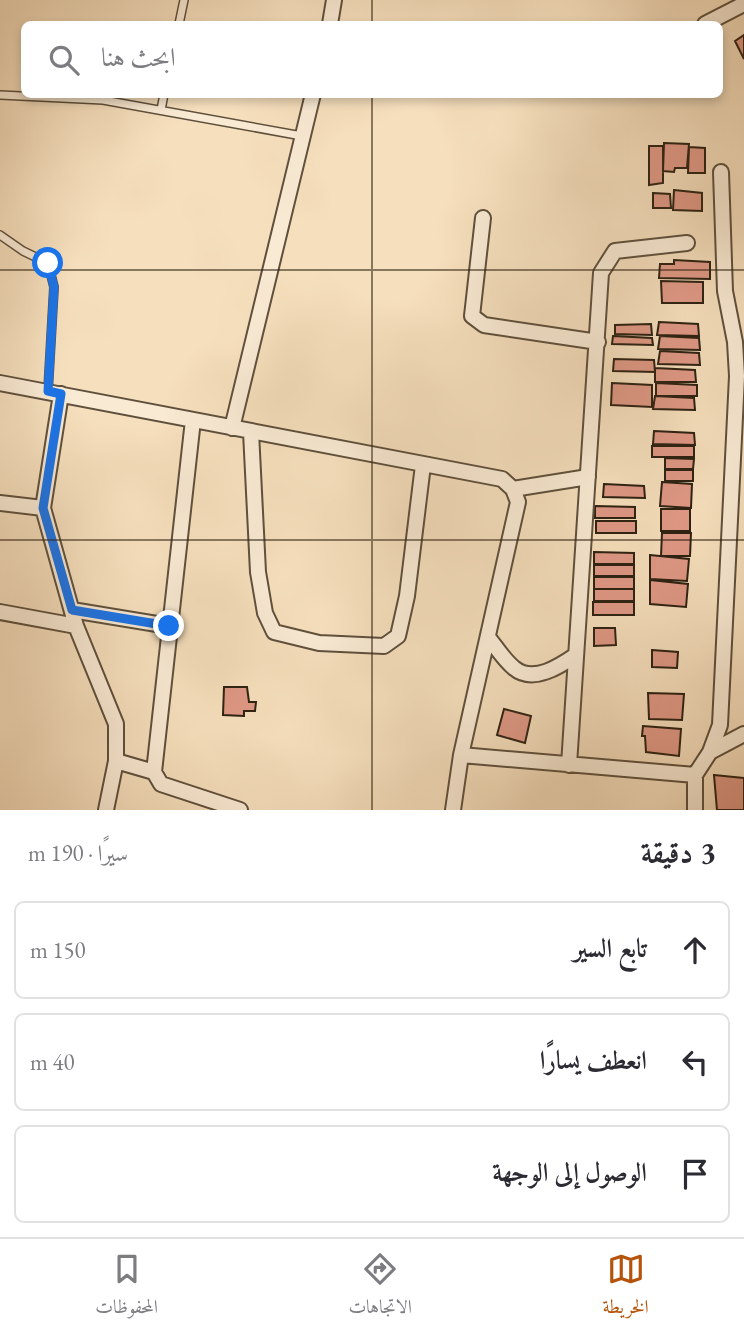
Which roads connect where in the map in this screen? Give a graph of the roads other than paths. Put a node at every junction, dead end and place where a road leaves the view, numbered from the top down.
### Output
1 (184, 0) edge
2 (334, 0) edge
3 (744, 4) edge
4 (180, 21) edge
5 (330, 21) edge
6 (711, 21) edge
7 (0, 95) edge
8 (21, 96) edge
9 (62, 98) edge
10 (163, 98) edge
11 (312, 98) edge
12 (160, 110) junction
13 (302, 136) junction
14 (721, 172) dead end
15 (483, 218) dead end
16 (0, 235) edge
17 (687, 243) dead end
18 (598, 342) junction
19 (0, 383) edge
20 (55, 393) junction
21 (194, 420) junction
22 (232, 428) junction
23 (251, 432) junction
24 (423, 464) junction
25 (588, 477) junction
26 (513, 489) junction
27 (0, 503) edge
28 (43, 508) junction
29 (72, 610) junction
30 (0, 612) edge
31 (76, 626) junction
32 (169, 626) junction
33 (488, 637) junction
34 (576, 655) junction
35 (744, 734) edge
36 (710, 752) junction
37 (461, 755) junction
38 (116, 761) junction
39 (569, 765) junction
40 (154, 772) junction
41 (695, 775) junction
42 (106, 810) edge
43 (240, 810) edge
44 (453, 810) edge
45 (695, 810) edge

1 - 4 lane
2 - 5 street
3 - 6 street
7 - 8 lane
9 - 12 lane
10 - 12 lane
11 - 13 street
12 - 13 lane
13 - 22 street
14 - 36 street
15 - 18 street
16 - 20 lane
17 - 18 street
18 - 25 street
19 - 20 street
20 - 21 street
20 - 28 street
21 - 22 street
21 - 32 street
22 - 23 street
23 - 24 street
23 - 24 street
24 - 26 street
25 - 26 street
25 - 34 street
26 - 33 street
27 - 28 street
28 - 29 street
29 - 31 street
29 - 32 street
30 - 31 street
31 - 38 street
32 - 40 street
33 - 34 street
33 - 37 street
34 - 39 street
35 - 36 street
36 - 41 street
37 - 39 street
37 - 44 street
38 - 40 street
38 - 42 street
39 - 41 street
40 - 43 street
41 - 45 street

